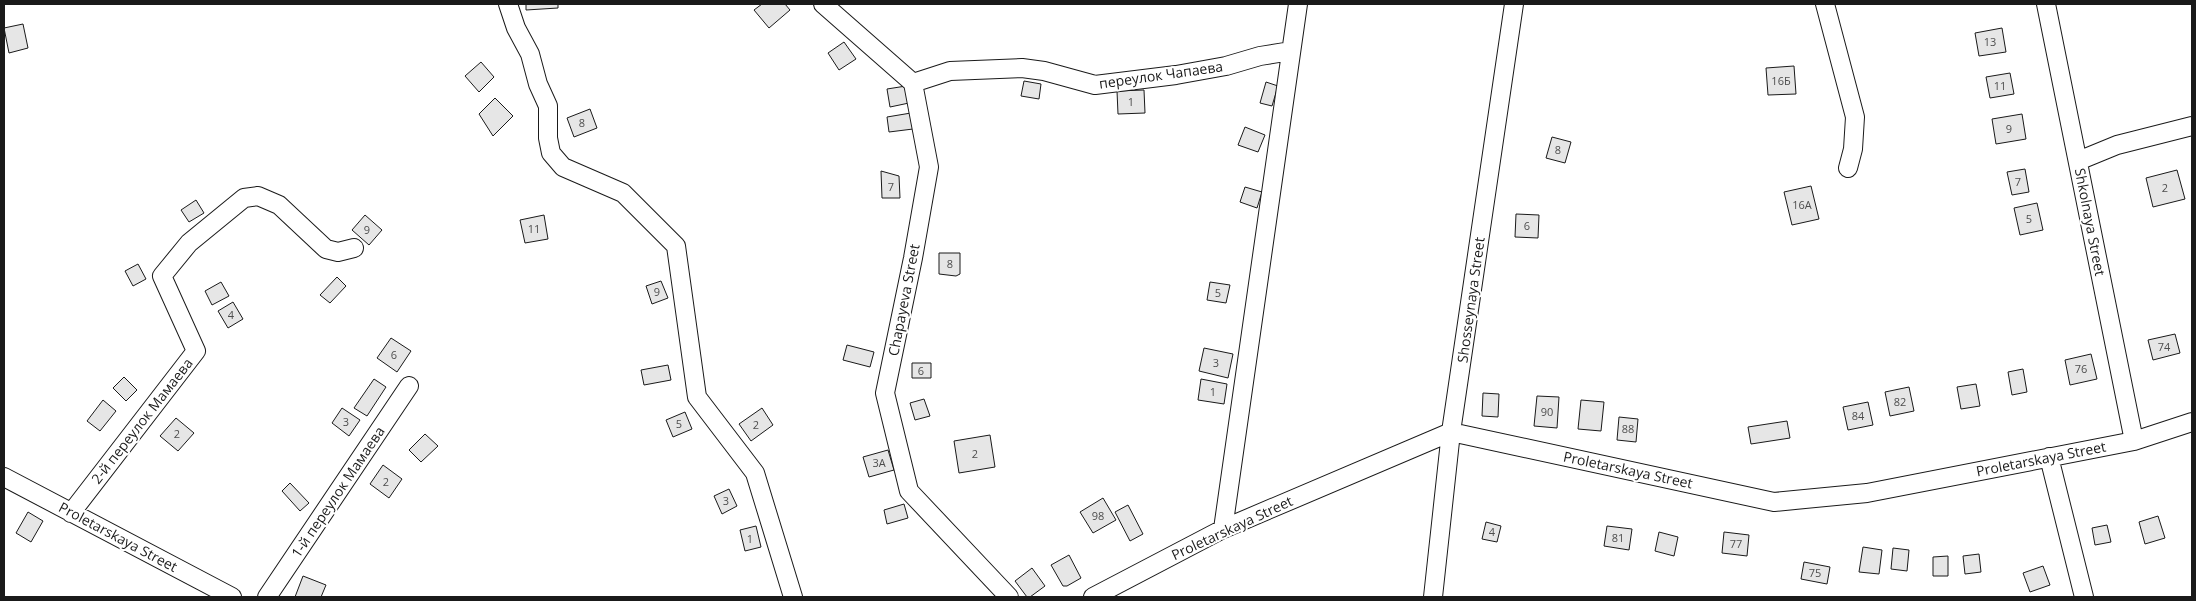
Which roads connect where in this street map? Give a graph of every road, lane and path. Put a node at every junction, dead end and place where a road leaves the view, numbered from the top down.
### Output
1 (508, 4) edge
2 (823, 4) edge
3 (1298, 4) edge
4 (1514, 4) edge
5 (1825, 4) edge
6 (2046, 4) edge
7 (1291, 51) junction
8 (913, 83) junction
9 (2192, 126) edge
10 (2078, 161) junction
11 (1848, 168) dead end
12 (354, 248) dead end
13 (409, 386) dead end
14 (2192, 422) edge
15 (1451, 432) junction
16 (2134, 441) junction
17 (2049, 457) junction
18 (4, 477) edge
19 (71, 513) junction
20 (1223, 529) junction
21 (232, 597) edge
22 (268, 597) edge
23 (793, 597) edge
24 (1009, 597) edge
25 (1093, 597) edge
26 (1434, 597) edge
27 (2084, 597) edge

1 - 23 street
2 - 8 street
3 - 7 street
4 - 15 street, Shosseynaya Street
5 - 11 street
6 - 10 street, Shkolnaya Street
7 - 8 street, переулок Чапаева
7 - 20 street
8 - 24 street, Chapayeva Street
9 - 10 street
10 - 16 street, Shkolnaya Street
12 - 19 street, 2-й переулок Мамаева
13 - 22 street, 1-й переулок Мамаева
14 - 16 street, Proletarskaya Street
15 - 17 street, Proletarskaya Street
15 - 20 street, Proletarskaya Street
15 - 26 street, Shosseynaya Street
16 - 17 street, Proletarskaya Street
17 - 27 street
18 - 19 street, Proletarskaya Street
19 - 21 street, Proletarskaya Street
20 - 25 street, Proletarskaya Street

